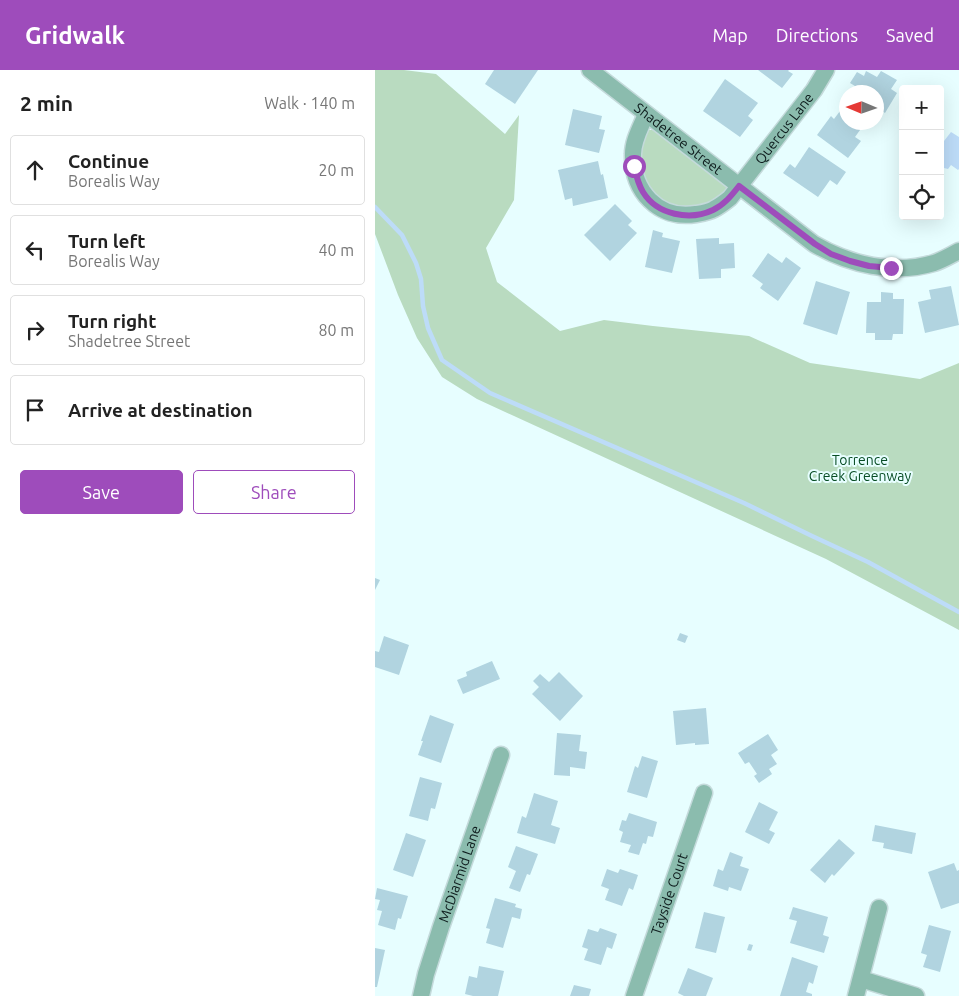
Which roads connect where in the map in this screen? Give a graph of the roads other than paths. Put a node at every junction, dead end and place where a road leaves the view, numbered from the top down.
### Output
1 (590, 70) edge
2 (826, 70) edge
3 (646, 114) junction
4 (739, 186) junction
5 (959, 251) edge
6 (501, 755) dead end
7 (704, 793) dead end
8 (879, 908) dead end
9 (861, 979) junction
10 (421, 996) edge
11 (634, 996) edge
12 (856, 996) edge
13 (916, 996) edge

1 - 3 street, Shadetree Street
2 - 4 street, Quercus Lane
3 - 4 street, Shadetree Street
3 - 4 street, Quercus Lane
4 - 5 street, Shadetree Street
6 - 10 street, McDiarmid Lane
7 - 11 street, Tayside Court
8 - 9 street
9 - 12 street
9 - 13 street

